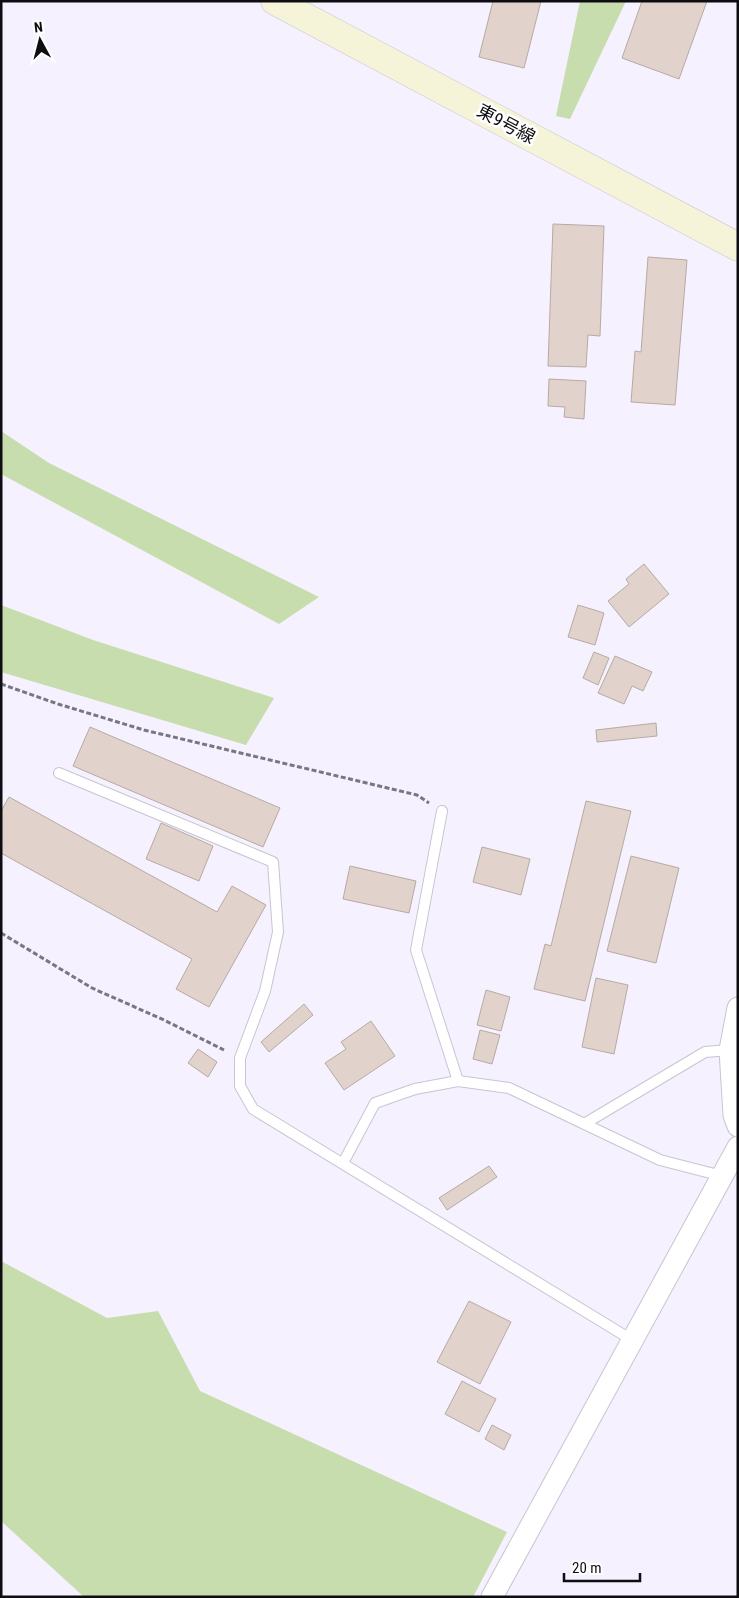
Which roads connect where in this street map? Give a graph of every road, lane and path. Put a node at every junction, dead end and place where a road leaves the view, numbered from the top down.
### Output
1 (275, 1) edge
2 (738, 247) edge
3 (1, 684) edge
4 (59, 773) dead end
5 (442, 811) joint
6 (1, 933) edge
7 (738, 1008) edge
8 (730, 1050) junction
9 (240, 1058) junction
10 (458, 1081) junction
11 (584, 1124) junction
12 (738, 1126) edge
13 (738, 1147) edge
14 (343, 1163) junction
15 (722, 1176) junction
16 (632, 1340) junction
17 (492, 1597) edge

1 - 2 street, 東9号線
3 - 5 path
4 - 9 lane
5 - 10 lane
6 - 9 path
7 - 8 street
8 - 11 lane
8 - 12 street
9 - 14 lane
10 - 11 lane
10 - 14 lane
11 - 15 lane
13 - 15 street
14 - 16 lane
15 - 16 street
16 - 17 street

